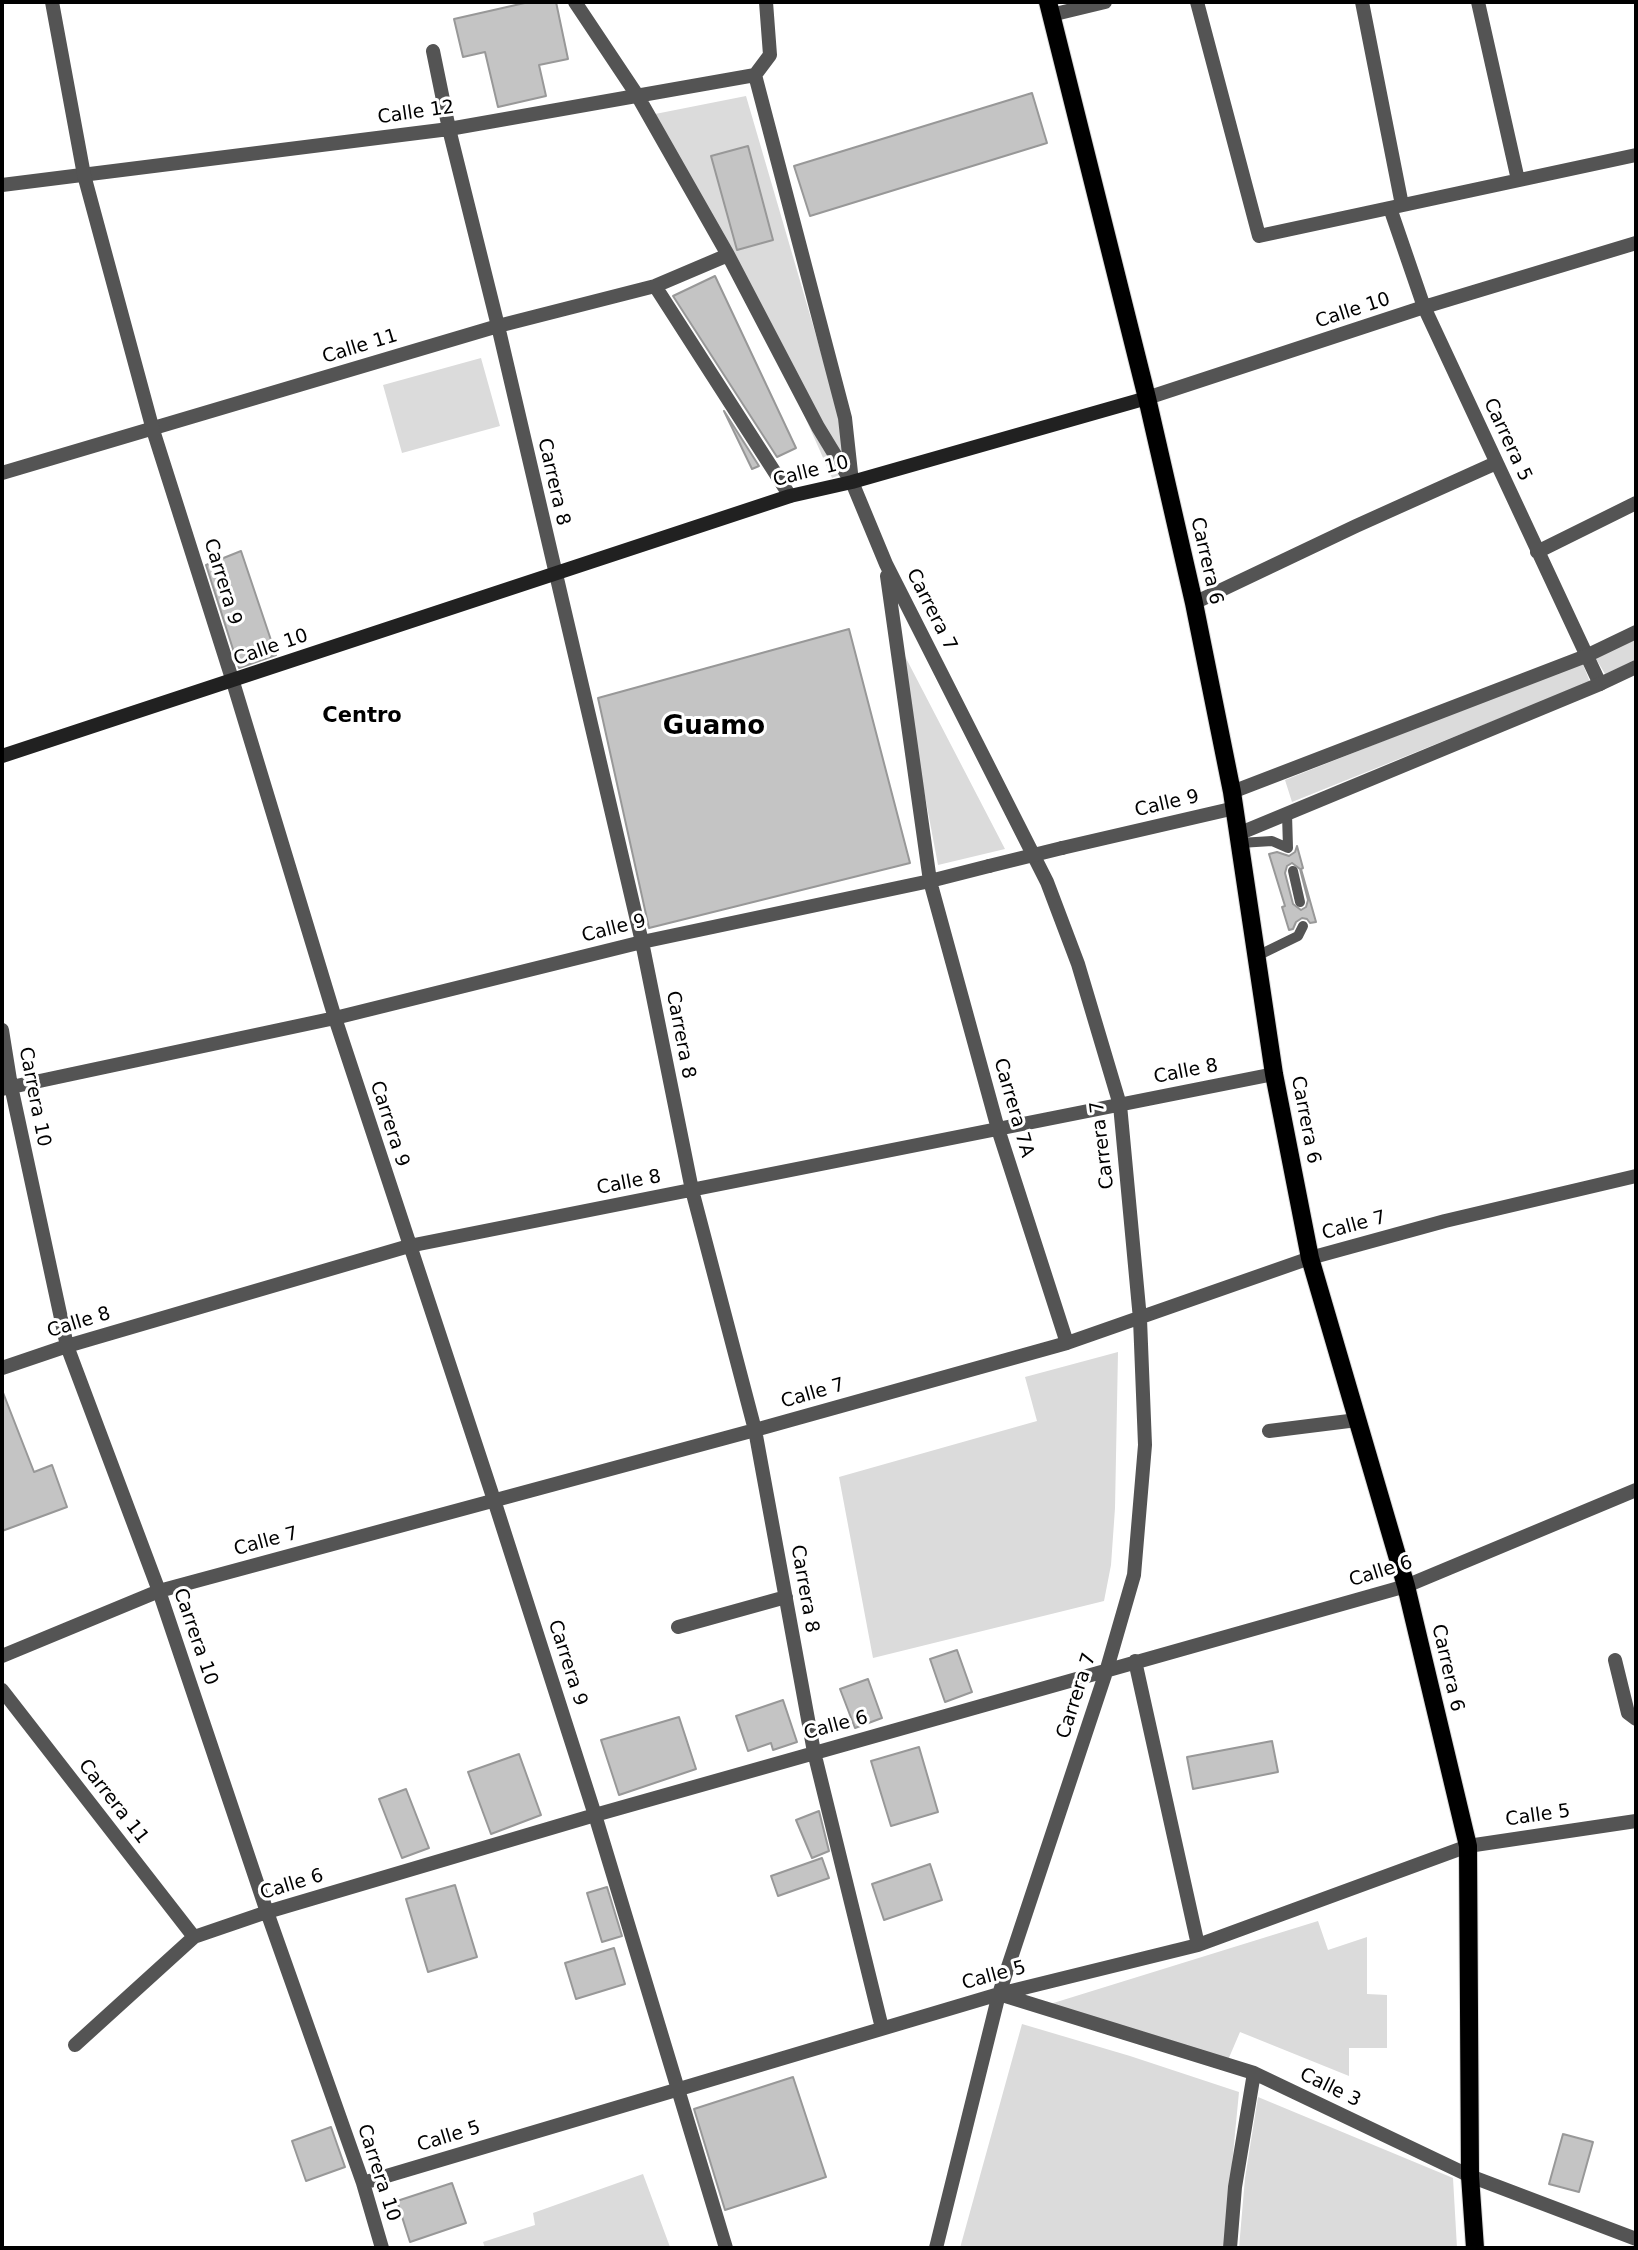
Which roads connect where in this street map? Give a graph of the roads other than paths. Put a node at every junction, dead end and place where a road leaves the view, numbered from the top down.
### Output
1 (52, 2) edge
2 (575, 2) edge
3 (766, 2) edge
4 (1197, 2) edge
5 (1362, 2) edge
6 (1478, 2) edge
7 (1099, 3) edge
8 (1050, 8) edge
9 (433, 51) dead end
10 (755, 75) junction
11 (636, 95) junction
12 (449, 129) junction
13 (1636, 155) edge
14 (84, 175) junction
15 (1518, 180) junction
16 (2, 185) edge
17 (1396, 206) junction
18 (1636, 243) edge
19 (728, 255) junction
20 (655, 286) junction
21 (1424, 307) junction
22 (498, 326) junction
23 (1147, 398) junction
24 (153, 430) junction
25 (1496, 463) junction
26 (2, 473) edge
27 (852, 482) junction
28 (790, 496) junction
29 (1636, 503) edge
30 (1536, 552) junction
31 (886, 564) junction
32 (554, 573) junction
33 (1194, 603) junction
34 (1636, 632) edge
35 (1586, 656) junction
36 (1636, 667) edge
37 (233, 682) junction
38 (1600, 684) junction
39 (2, 757) edge
40 (1233, 800) junction
41 (1287, 814) junction
42 (1239, 838) junction
43 (1293, 871) dead end
44 (930, 881) junction
45 (1300, 902) dead end
46 (1303, 926) dead end
47 (642, 942) junction
48 (1257, 956) junction
49 (335, 1018) junction
50 (2, 1030) edge
51 (1274, 1074) junction
52 (6, 1088) edge
53 (1120, 1105) junction
54 (998, 1129) junction
55 (1636, 1176) edge
56 (692, 1190) junction
57 (409, 1246) junction
58 (1310, 1258) junction
59 (1140, 1319) junction
60 (1067, 1343) junction
61 (68, 1346) junction
62 (2, 1368) edge
63 (1357, 1420) junction
64 (755, 1430) junction
65 (1269, 1431) dead end
66 (1636, 1490) edge
67 (494, 1500) junction
68 (1406, 1587) junction
69 (159, 1591) junction
70 (786, 1597) junction
71 (678, 1627) dead end
72 (2, 1656) edge
73 (1615, 1660) dead end
74 (1135, 1661) junction
75 (1106, 1672) junction
76 (2, 1690) edge
77 (1636, 1719) edge
78 (814, 1752) junction
79 (595, 1815) junction
80 (1636, 1821) edge
81 (1468, 1846) junction
82 (267, 1913) junction
83 (194, 1937) junction
84 (1198, 1945) junction
85 (999, 1994) junction
86 (882, 2028) junction
87 (75, 2045) dead end
88 (1254, 2073) junction
89 (677, 2089) junction
90 (1470, 2176) junction
91 (363, 2183) junction
92 (1636, 2239) edge
93 (382, 2248) edge
94 (726, 2248) edge
95 (936, 2248) edge
96 (1230, 2248) edge
97 (1475, 2248) edge

1 - 14 street, Carrera 9
2 - 11 street
3 - 10 street
4 - 17 street
5 - 17 street, Carrera 5
6 - 15 street
7 - 8 street
8 - 23 main road, Carrera 6
9 - 12 street, Carrera 8
10 - 11 street, Calle 12
10 - 27 street, Carrera 7
11 - 12 street, Calle 12
11 - 19 street
12 - 14 street, Calle 12
12 - 22 street, Carrera 8
13 - 15 street
14 - 16 street, Calle 12
14 - 24 street, Carrera 9
15 - 17 street
17 - 21 street, Carrera 5
18 - 21 street, Calle 10
19 - 20 street, Calle 11
19 - 27 street
20 - 22 street, Calle 11
20 - 28 street
21 - 23 street, Calle 10
21 - 25 street, Carrera 5
22 - 24 street, Calle 11
22 - 32 street, Carrera 8
23 - 27 main road, Calle 10
23 - 33 main road, Carrera 6
24 - 26 street, Calle 11
24 - 37 street, Carrera 9
25 - 30 street, Carrera 5
25 - 33 street
27 - 28 main road, Calle 10
27 - 31 street, Carrera 7
28 - 32 main road, Calle 10
29 - 30 street
30 - 35 street, Carrera 5
31 - 44 street, Carrera 7A
31 - 53 street, Carrera 7
32 - 37 main road, Calle 10
32 - 47 street, Carrera 8
33 - 40 main road, Carrera 6
34 - 35 street, Calle 9
35 - 38 street, Carrera 5
35 - 40 street, Calle 9
36 - 38 street
37 - 39 main road, Calle 10
37 - 49 street, Carrera 9
38 - 41 street
40 - 42 main road, Carrera 6
40 - 44 street, Calle 9, bridge
41 - 42 street
41 - 42 lane
42 - 48 main road, Carrera 6
43 - 45 lane
44 - 47 street, Calle 9
44 - 54 street, Carrera 7A
46 - 48 lane
47 - 49 street, Calle 9
47 - 56 street, Carrera 8
48 - 51 main road, Carrera 6
49 - 52 street, Calle 9
49 - 57 street, Carrera 9
50 - 52 street, Carrera 10
51 - 53 street, Calle 8
51 - 58 main road, Carrera 6
52 - 61 street, Carrera 10
53 - 54 street, Calle 8
53 - 59 street, Carrera 7
54 - 56 street, Calle 8
54 - 60 street, Carrera 7A
55 - 58 street, Calle 7
56 - 57 street, Calle 8
56 - 64 street, Carrera 8
57 - 61 street, Calle 8
57 - 67 street, Carrera 9
58 - 59 street, Calle 7
58 - 63 main road, Carrera 6
59 - 60 street, Calle 7
59 - 75 street, Carrera 7
60 - 64 street, Calle 7
61 - 62 street, Calle 8
61 - 69 street, Carrera 10
63 - 65 street
63 - 68 main road, Carrera 6
64 - 67 street, Calle 7
64 - 70 street, Carrera 8
66 - 68 street, Calle 6
67 - 69 street, Calle 7
67 - 79 street, Carrera 9
68 - 74 street, Calle 6
68 - 81 main road, Carrera 6
69 - 72 street, Calle 7
69 - 82 street, Carrera 10
70 - 71 street
70 - 78 street, Carrera 8
73 - 77 street
74 - 75 street, Calle 6
74 - 84 street
75 - 78 street, Calle 6
75 - 85 street, Carrera 7
76 - 83 street, Carrera 11
78 - 79 street, Calle 6
78 - 86 street, Carrera 8
79 - 82 street, Calle 6
79 - 89 street, Carrera 9
80 - 81 street, Calle 5
81 - 84 street, Calle 5
81 - 90 main road, Carrera 6
82 - 83 street, Calle 6
82 - 91 street, Carrera 10
83 - 87 street, Calle 6
84 - 85 street, Calle 5
85 - 86 street, Calle 5
85 - 88 street, Calle 3
85 - 95 street, Carrera 7
86 - 89 street, Calle 5
88 - 90 street, Calle 3
88 - 96 street
89 - 91 street, Calle 5
89 - 94 street, Carrera 9
90 - 92 street, Calle 3
90 - 97 main road, Carrera 6
91 - 93 street, Carrera 10

